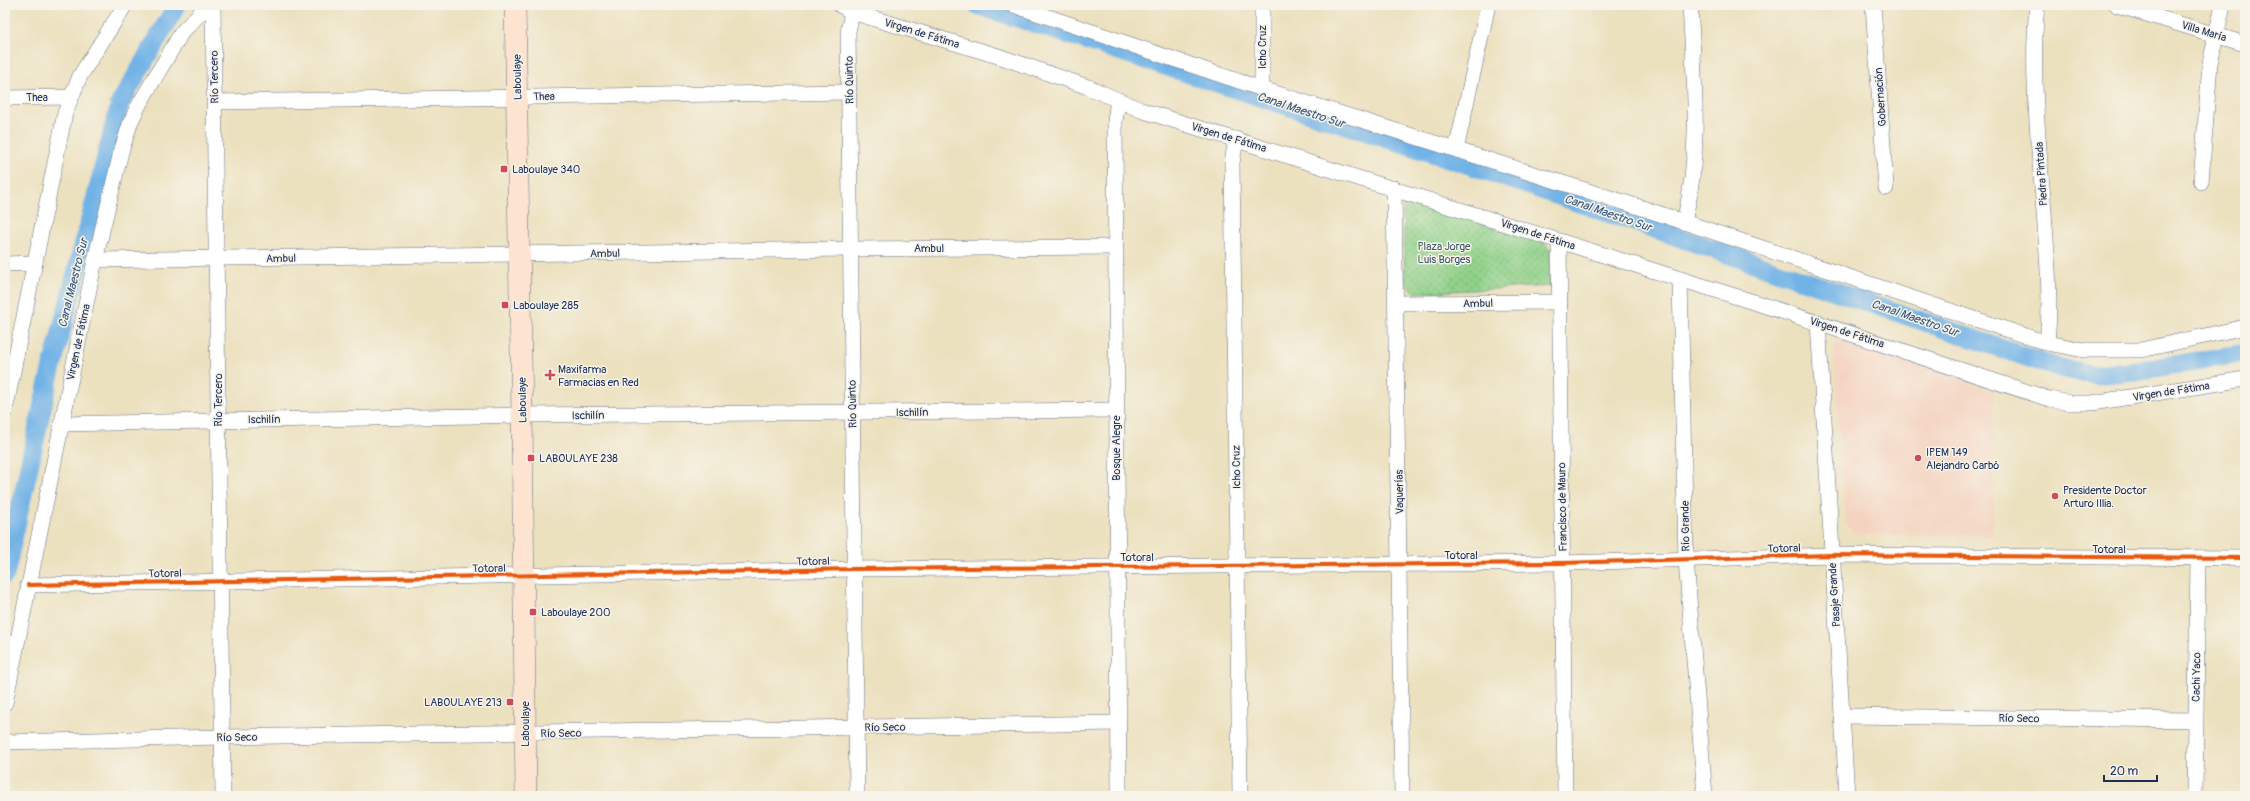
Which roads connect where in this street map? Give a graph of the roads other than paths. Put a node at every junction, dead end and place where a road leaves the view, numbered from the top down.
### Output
1 (125, 5) edge
2 (208, 5) edge
3 (212, 5) edge
4 (515, 5) edge
5 (1013, 5) edge
6 (1262, 5) edge
7 (1488, 5) edge
8 (1690, 5) edge
9 (1873, 5) edge
10 (2037, 5) edge
11 (2117, 5) edge
12 (2223, 5) edge
13 (846, 9) edge
14 (1048, 11) edge
15 (2217, 35) junction
16 (2245, 44) edge
17 (1262, 89) junction
18 (849, 92) junction
19 (517, 96) junction
20 (70, 97) junction
21 (5, 98) edge
22 (1118, 100) junction
23 (214, 102) junction
24 (1236, 139) junction
25 (1456, 150) junction
26 (2201, 182) dead end
27 (1394, 188) junction
28 (1886, 188) dead end
29 (1684, 222) junction
30 (1560, 242) junction
31 (1115, 247) junction
32 (850, 249) junction
33 (520, 254) junction
34 (217, 259) junction
35 (95, 260) junction
36 (5, 264) edge
37 (34, 264) junction
38 (1680, 279) junction
39 (1560, 302) junction
40 (1396, 303) junction
41 (1818, 322) junction
42 (2245, 327) edge
43 (2047, 343) junction
44 (2245, 379) edge
45 (1115, 410) junction
46 (5, 411) edge
47 (852, 412) junction
48 (522, 415) junction
49 (218, 420) junction
50 (61, 424) junction
51 (1831, 555) junction
52 (2198, 558) junction
53 (2245, 558) edge
54 (1686, 560) junction
55 (1563, 563) junction
56 (1400, 564) junction
57 (1237, 565) junction
58 (1116, 566) junction
59 (854, 569) junction
60 (524, 576) junction
61 (220, 581) junction
62 (28, 585) junction
63 (5, 703) edge
64 (1842, 716) junction
65 (2195, 720) junction
66 (1118, 723) junction
67 (856, 728) junction
68 (525, 733) junction
69 (222, 737) junction
70 (5, 742) edge
71 (223, 796) edge
72 (526, 796) edge
73 (857, 796) edge
74 (1119, 796) edge
75 (1240, 796) edge
76 (1402, 796) edge
77 (1566, 796) edge
78 (1704, 796) edge
79 (1847, 796) edge
80 (2194, 796) edge

1 - 20 street
2 - 35 street, Virgen de Fátima
3 - 23 street, Río Tercero
4 - 19 main road, Laboulaye
5 - 14 street
6 - 17 street, Icho Cruz
7 - 25 street
8 - 29 street
9 - 28 street, Gobernación
10 - 43 street, Piedra Pintada
11 - 15 street, Villa María
12 - 15 street
13 - 18 street, Río Quinto
13 - 22 street, Virgen de Fátima
14 - 17 street
15 - 16 street, Villa María
15 - 26 street
17 - 25 street
18 - 19 street, Thea
18 - 32 street, Río Quinto
19 - 23 street, Thea
19 - 33 main road, Laboulaye
20 - 21 street, Thea
20 - 37 street
22 - 24 street, Virgen de Fátima
22 - 31 street, Bosque Alegre
23 - 34 street, Río Tercero
24 - 27 street, Virgen de Fátima
24 - 57 street, Icho Cruz
25 - 29 street
27 - 30 street, Virgen de Fátima
27 - 40 street, Vaquerías
29 - 43 street
30 - 38 street, Virgen de Fátima
30 - 39 street, Francisco de Mauro
31 - 32 street, Ambul
31 - 45 street, Bosque Alegre
32 - 33 street, Ambul
32 - 47 street, Río Quinto
33 - 34 street, Ambul
33 - 48 main road, Laboulaye
34 - 35 street, Ambul
34 - 49 street, Río Tercero
35 - 50 street, Virgen de Fátima
36 - 37 street
37 - 46 street
38 - 41 street, Virgen de Fátima
38 - 54 street, Río Grande
39 - 40 street, Ambul
39 - 55 street, Francisco de Mauro
40 - 56 street, Vaquerías
41 - 44 street, Virgen de Fátima
41 - 51 street, Pasaje Grande
42 - 43 street
45 - 47 street, Ischilín
45 - 58 street, Bosque Alegre
47 - 48 street, Ischilín
47 - 59 street, Río Quinto
48 - 49 street, Ischilín
48 - 60 main road, Laboulaye
49 - 50 street, Ischilín
49 - 61 street, Río Tercero
50 - 62 street, Virgen de Fátima
51 - 52 street, Totoral
51 - 54 street, Totoral
51 - 64 street, Pasaje Grande
52 - 53 street, Totoral
52 - 65 street, Cachi Yaco
54 - 55 street, Totoral
54 - 78 street, Río Grande
55 - 56 street, Totoral
55 - 77 street, Francisco de Mauro
56 - 57 street, Totoral
56 - 76 street, Vaquerías
57 - 58 street, Totoral
57 - 75 street, Icho Cruz
58 - 59 street, Totoral
58 - 66 street, Bosque Alegre
59 - 60 street, Totoral
59 - 67 street, Río Quinto
60 - 61 street, Totoral
60 - 68 main road, Laboulaye
61 - 62 street, Totoral
61 - 69 street, Río Tercero
62 - 63 street, Virgen de Fátima
64 - 65 street, Río Seco
64 - 79 street, Pasaje Grande
65 - 80 street, Cachi Yaco
66 - 67 street, Río Seco
66 - 74 street, Bosque Alegre
67 - 68 street, Río Seco
67 - 73 street, Río Quinto
68 - 69 street, Río Seco
68 - 72 main road, Laboulaye
69 - 70 street, Río Seco
69 - 71 street, Río Tercero

